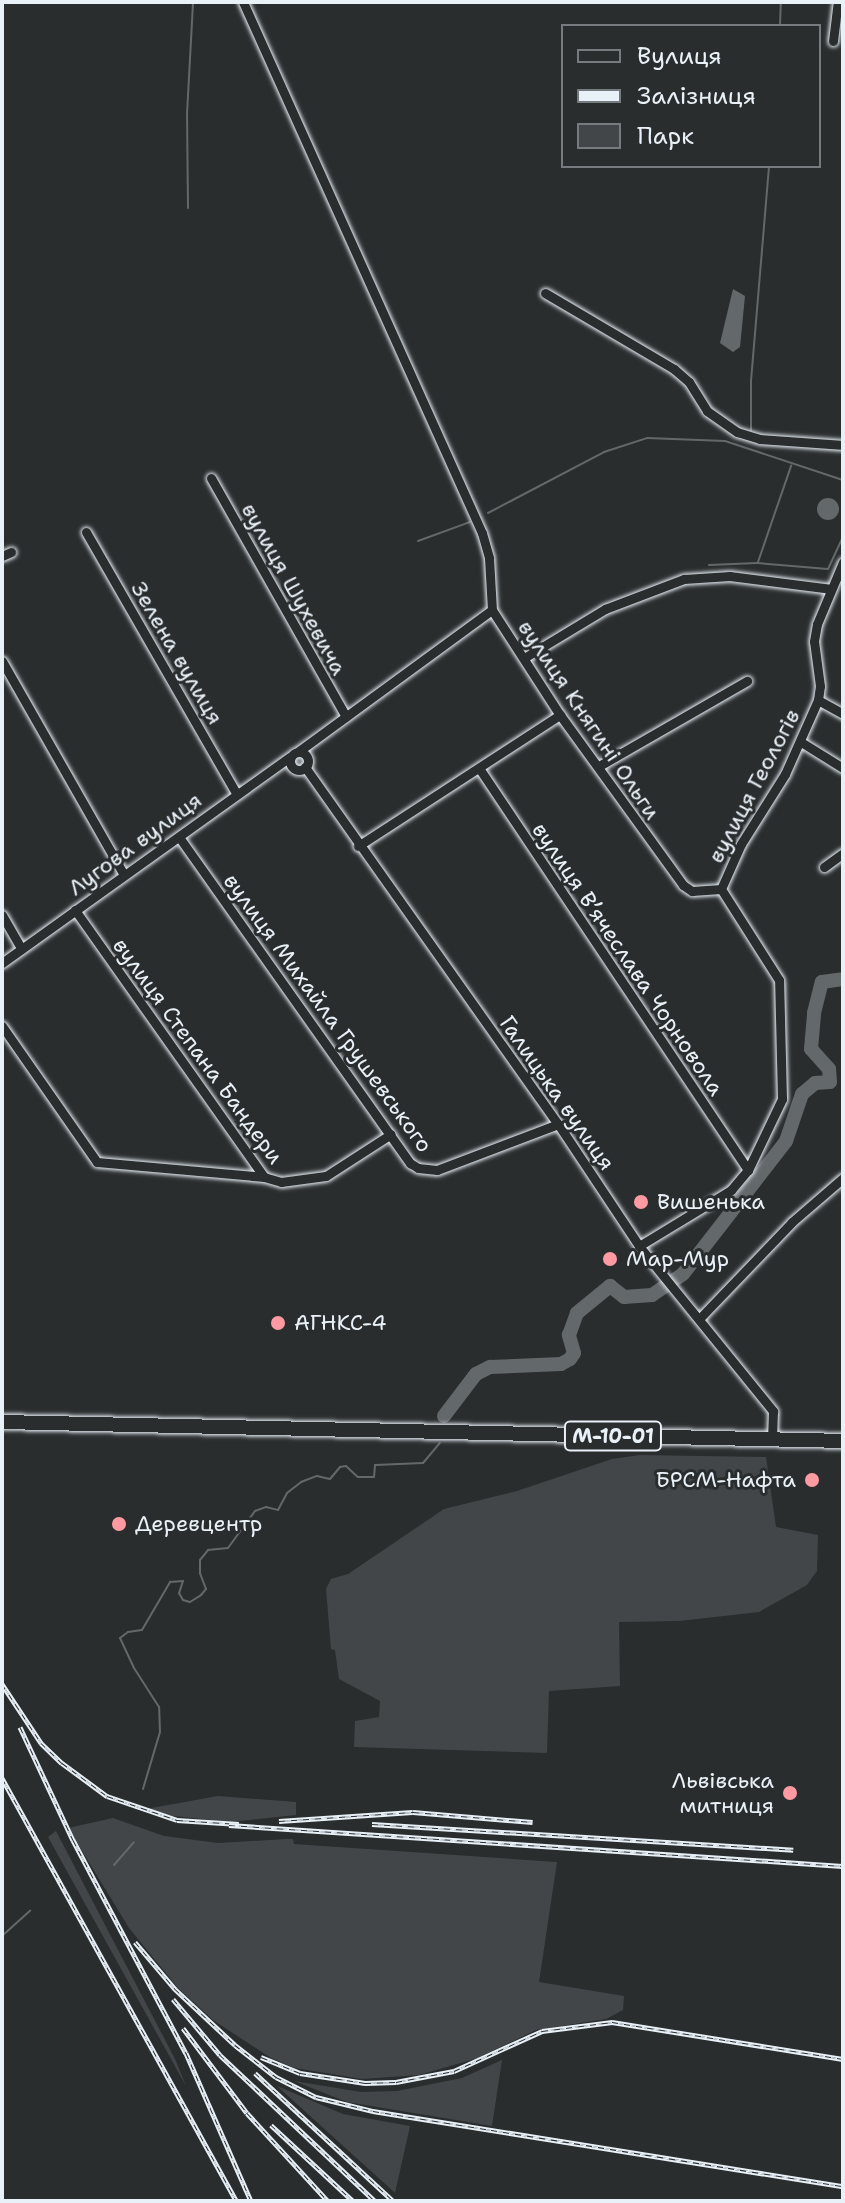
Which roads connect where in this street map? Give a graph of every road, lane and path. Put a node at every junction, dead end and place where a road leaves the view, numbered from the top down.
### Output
1 (243, 2) edge
2 (838, 2) edge
3 (833, 41) dead end
4 (545, 293) dead end
5 (843, 445) edge
6 (211, 478) dead end
7 (86, 532) dead end
8 (843, 562) edge
9 (831, 589) junction
10 (492, 610) junction
11 (524, 658) junction
12 (2, 661) edge
13 (747, 681) dead end
14 (818, 700) junction
15 (843, 714) edge
16 (560, 715) junction
17 (346, 717) junction
18 (801, 742) junction
19 (295, 754) junction
20 (599, 766) junction
21 (305, 767) junction
22 (479, 768) junction
23 (843, 768) edge
24 (236, 793) junction
25 (179, 837) junction
26 (358, 846) junction
27 (843, 853) edge
28 (824, 867) dead end
29 (124, 875) junction
30 (721, 889) junction
31 (75, 910) junction
32 (2, 915) edge
33 (21, 948) junction
34 (2, 963) edge
35 (2, 1026) edge
36 (558, 1124) junction
37 (391, 1134) junction
38 (748, 1170) junction
39 (264, 1177) junction
40 (843, 1178) edge
41 (639, 1246) junction
42 (699, 1319) junction
43 (2, 1422) edge
44 (772, 1438) junction
45 (843, 1441) edge

1 - 10 street, вулиця Княгині Ольги
2 - 3 street
4 - 5 street
6 - 17 street, вулиця Шухевича
7 - 24 street, Зелена вулиця
8 - 9 street, вулиця Геологів
9 - 11 street
9 - 14 street, вулиця Геологів
10 - 11 street, вулиця Княгині Ольги
10 - 17 street, Лугова вулиця
11 - 16 street, вулиця Княгині Ольги
12 - 29 street
13 - 20 street
14 - 15 street
14 - 18 street, вулиця Геологів
16 - 20 street, вулиця Княгині Ольги
16 - 22 street
17 - 19 street, Лугова вулиця
18 - 23 street
18 - 30 street, вулиця Геологів
19 - 21 street
19 - 21 street
19 - 24 street, Лугова вулиця
20 - 30 street, вулиця Княгині Ольги
21 - 26 street, Галицька вулиця
22 - 26 street
22 - 38 street, вулиця Вʼячеслава Чорновола
24 - 25 street, Лугова вулиця
25 - 29 street, Лугова вулиця
25 - 37 street, вулиця Михайла Грушевського
26 - 36 street, Галицька вулиця
27 - 28 street
29 - 31 street, Лугова вулиця
30 - 38 street
31 - 33 street, Лугова вулиця
31 - 39 street, вулиця Степана Бандери
32 - 33 street
33 - 34 street, Лугова вулиця
35 - 39 street
36 - 37 street, вулиця Михайла Грушевського
36 - 41 street, Галицька вулиця
37 - 39 street, вулиця Степана Бандери
38 - 41 street
40 - 42 street
41 - 42 street, Галицька вулиця
42 - 44 street, Галицька вулиця
43 - 44 highway, М-10-01
44 - 45 highway, М-10-01

